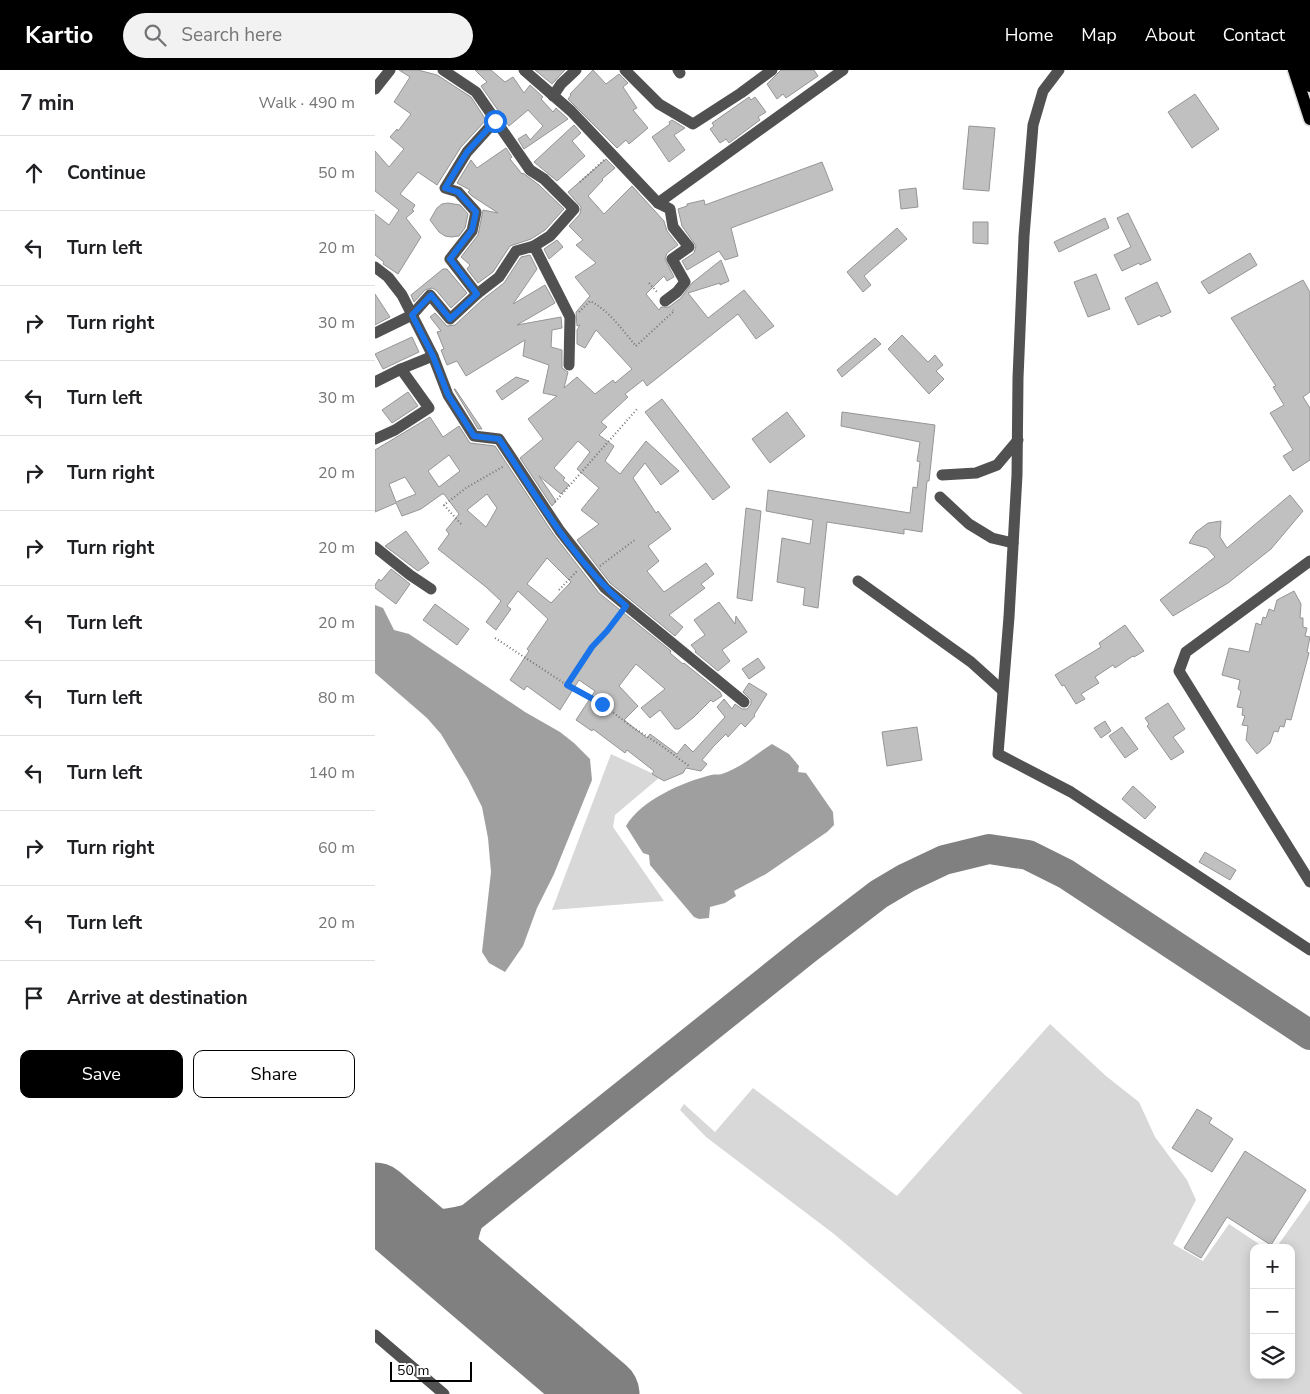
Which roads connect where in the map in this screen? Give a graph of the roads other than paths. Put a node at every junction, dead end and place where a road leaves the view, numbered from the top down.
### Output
1 (390, 70) edge
2 (443, 70) edge
3 (524, 70) edge
4 (576, 70) edge
5 (625, 70) edge
6 (772, 70) edge
7 (843, 70) edge
8 (1059, 70) edge
9 (1294, 70) edge
10 (1305, 70) edge
11 (1310, 86) edge
12 (375, 88) edge
13 (553, 96) junction
14 (1310, 119) edge
15 (495, 121) junction
16 (658, 203) junction
17 (534, 246) junction
18 (375, 267) edge
19 (477, 294) junction
20 (665, 301) road end
21 (412, 315) junction
22 (375, 333) edge
23 (433, 356) junction
24 (569, 365) dead end
25 (401, 368) junction
26 (375, 382) edge
27 (375, 439) edge
28 (1018, 440) junction
29 (942, 476) dead end
30 (940, 497) dead end
31 (1013, 543) junction
32 (375, 547) edge
33 (1310, 561) edge
34 (859, 581) dead end
35 (431, 589) dead end
36 (1002, 690) junction
37 (744, 702) dead end
38 (1310, 882) edge
39 (1310, 950) edge
40 (375, 1335) edge
41 (444, 1394) edge

1 - 12 street
2 - 15 street
3 - 13 street
4 - 13 street
5 - 6 street
7 - 16 street
8 - 28 street
9 - 14 main road
10 - 11 main road
13 - 16 street
15 - 17 street
15 - 19 street
16 - 20 street
17 - 19 street
17 - 24 street
18 - 21 street
19 - 21 street
21 - 22 street
21 - 23 street
23 - 25 street
23 - 37 street
25 - 26 street
25 - 27 street
28 - 29 street
28 - 31 street
30 - 31 street
31 - 36 street
32 - 35 street
33 - 38 street
34 - 36 street
36 - 39 street
40 - 41 street

